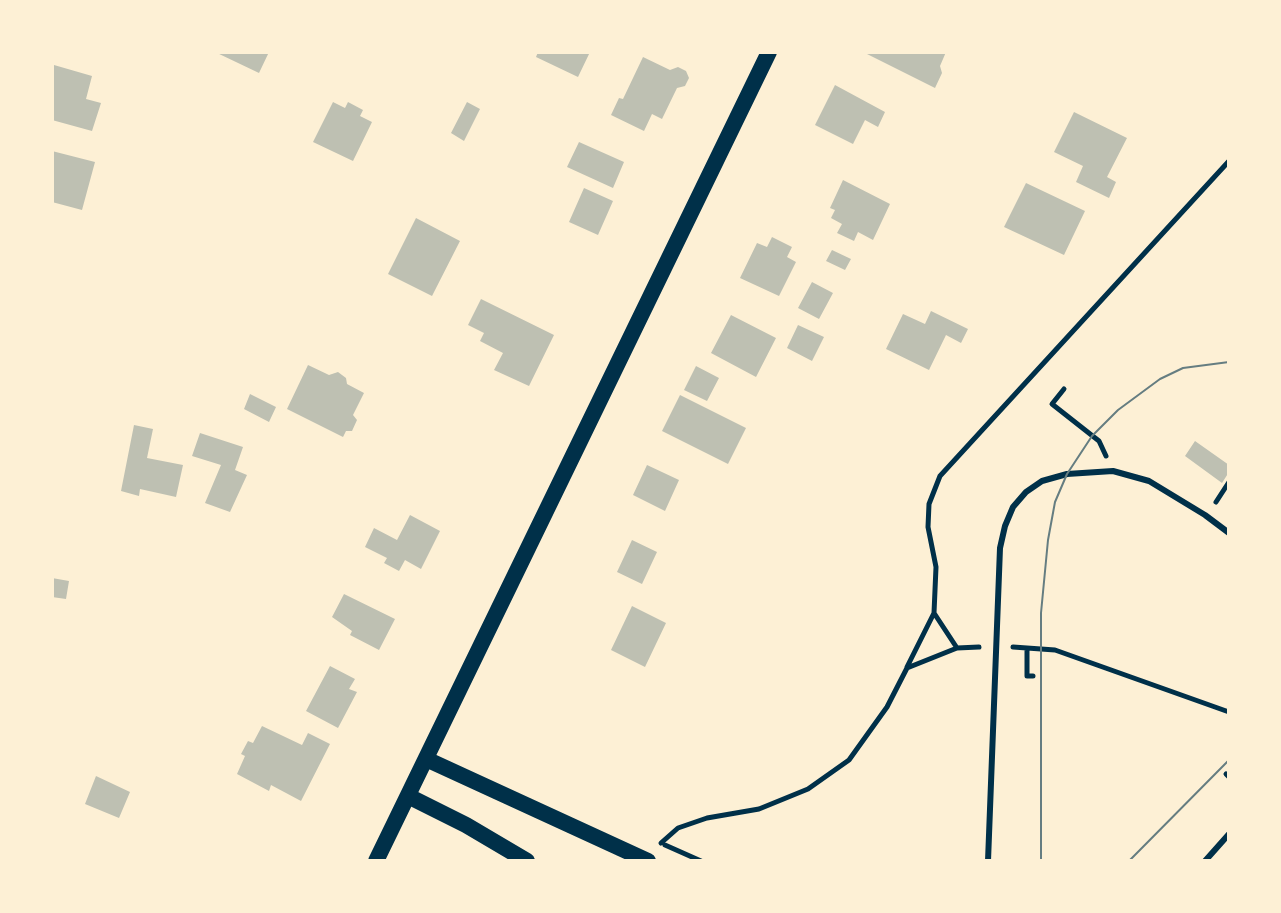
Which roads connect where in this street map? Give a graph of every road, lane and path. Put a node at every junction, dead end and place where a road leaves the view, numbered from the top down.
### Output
1 (769, 52) edge
2 (1229, 161) edge
3 (1064, 389) dead end
4 (1113, 471) junction
5 (1229, 533) edge
6 (934, 613) junction
7 (995, 647) junction
8 (957, 648) junction
9 (1027, 648) junction
10 (907, 668) junction
11 (1033, 676) dead end
12 (1229, 712) edge
13 (426, 759) junction
14 (408, 796) junction
15 (1229, 834) edge
16 (661, 843) dead end
17 (376, 861) edge
18 (527, 861) edge
19 (648, 861) edge
20 (988, 861) edge
21 (1205, 861) edge

1 - 13 main road
2 - 6 path
3 - 4 path
4 - 5 lane
4 - 7 lane
6 - 8 path
6 - 10 path
7 - 8 path
7 - 9 path
7 - 20 lane
8 - 10 path
9 - 11 path
9 - 12 path
10 - 16 path
13 - 14 main road
13 - 19 main road
14 - 17 main road
14 - 18 main road
15 - 21 lane

